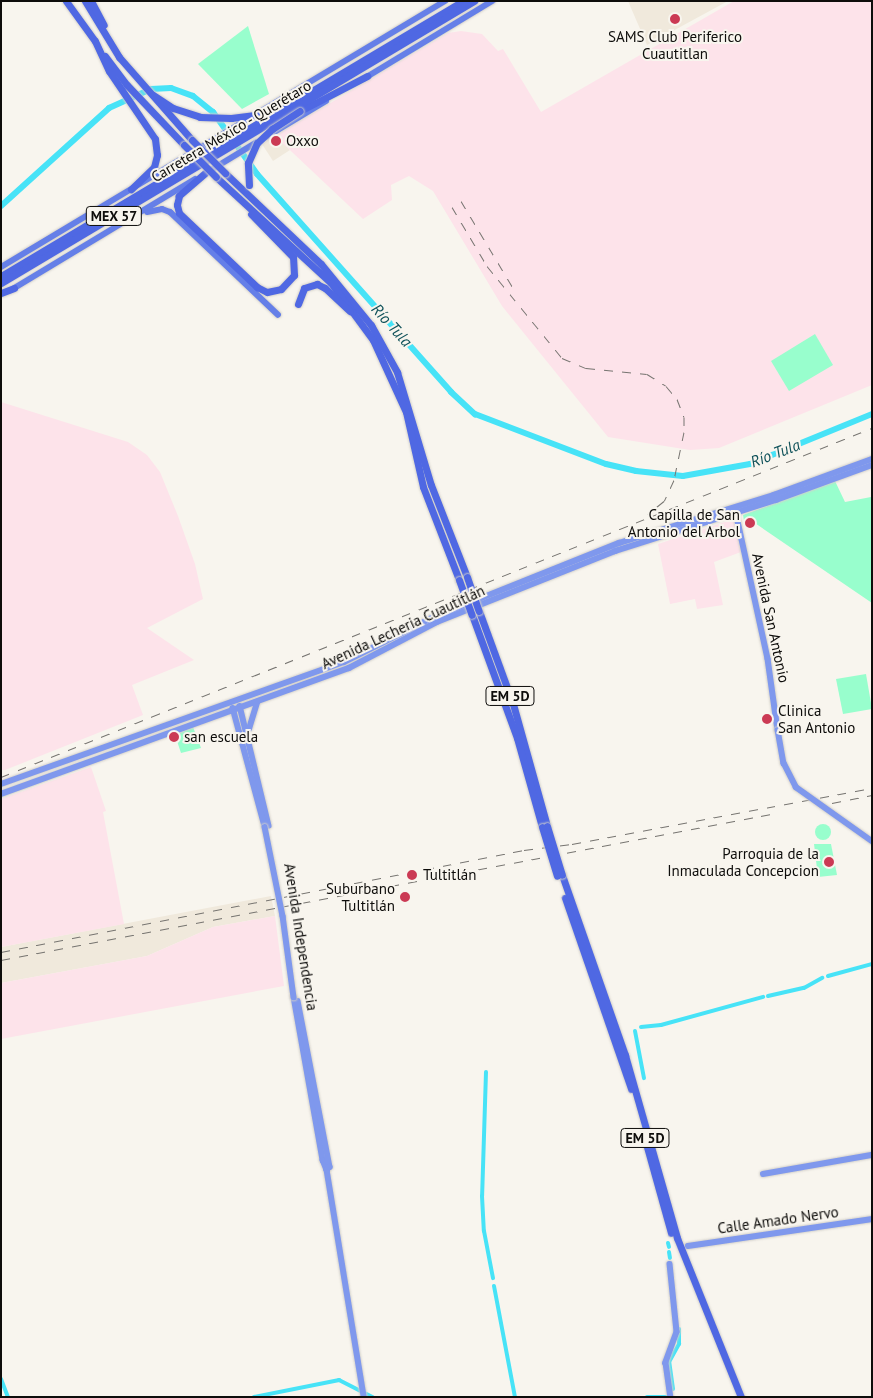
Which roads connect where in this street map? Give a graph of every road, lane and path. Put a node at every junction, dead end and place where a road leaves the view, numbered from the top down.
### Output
1 (66, 1) edge
2 (71, 1) edge
3 (85, 1) edge
4 (91, 1) edge
5 (445, 1) edge
6 (456, 1) edge
7 (463, 1) edge
8 (474, 1) edge
9 (492, 1) edge
10 (428, 22) junction
11 (95, 41) junction
12 (119, 57) junction
13 (367, 76) junction
14 (123, 86) junction
15 (144, 88) junction
16 (255, 115) joint
17 (241, 120) junction
18 (248, 134) junction
19 (226, 146) junction
20 (205, 173) junction
21 (132, 189) junction
22 (230, 190) junction
23 (265, 212) junction
24 (132, 217) junction
25 (1, 267) edge
26 (1, 276) edge
27 (1, 283) edge
28 (14, 288) joint
29 (1, 294) edge
30 (298, 304) dead end
31 (278, 314) dead end
32 (379, 351) junction
33 (872, 459) edge
34 (872, 465) edge
35 (736, 510) junction
36 (235, 701) junction
37 (257, 702) junction
38 (241, 708) junction
39 (234, 710) junction
40 (248, 734) junction
41 (1, 784) edge
42 (533, 784) junction
43 (1, 794) edge
44 (267, 826) junction
45 (872, 841) edge
46 (872, 1155) edge
47 (763, 1174) dead end
48 (872, 1219) edge
49 (688, 1246) dead end
50 (670, 1264) dead end
51 (685, 1265) junction
52 (364, 1396) edge
53 (671, 1397) edge
54 (737, 1397) edge
55 (741, 1397) edge

1 - 11 highway
2 - 11 highway, EM 5D
3 - 12 highway, EM 5D
4 - 12 highway
5 - 16 main road
6 - 10 highway
7 - 10 highway, Carretera México - Querétaro / MEX 57
8 - 18 highway, Carretera México - Querétaro / MEX 57
9 - 13 main road
10 - 18 highway, Carretera México - Querétaro / MEX 57
11 - 14 highway, EM 5D
12 - 15 highway, EM 5D
13 - 20 main road
13 - 23 highway, bridge
14 - 21 highway
14 - 22 highway, EM 5D, bridge
15 - 17 highway
15 - 23 highway, EM 5D, bridge
16 - 17 highway
17 - 21 main road
18 - 19 highway, Carretera México - Querétaro / MEX 57
19 - 26 highway, Carretera México - Querétaro / MEX 57
19 - 27 highway, Carretera México - Querétaro / MEX 57
20 - 22 highway
20 - 24 main road
21 - 25 main road
22 - 32 highway, EM 5D
23 - 42 highway, EM 5D, bridge
24 - 28 main road
24 - 31 main road
28 - 29 highway
30 - 32 highway
32 - 42 highway, EM 5D, bridge
33 - 35 main road, Avenida Lecheria Cuautitlán
34 - 35 main road, Avenida Lecheria Cuautitlán
35 - 36 main road, Avenida Lecheria Cuautitlán
35 - 37 main road, Avenida Lecheria Cuautitlán
35 - 45 main road, Avenida San Antonio, bridge
36 - 38 main road, Avenida Independencia
36 - 39 main road, Avenida Independencia
36 - 41 main road, Avenida Lecheria Cuautitlán
37 - 38 main road, Avenida Lecheria Cuautitlán
37 - 40 main road
38 - 39 main road, Avenida Lecheria Cuautitlán
38 - 40 main road, Avenida Independencia
39 - 43 main road, Avenida Lecheria Cuautitlán
39 - 44 main road, Avenida Independencia
40 - 44 main road, Avenida Independencia
42 - 51 highway, EM 5D, bridge
44 - 52 main road, Avenida Independencia, bridge
46 - 47 main road
48 - 49 main road, Calle Amado Nervo
50 - 53 main road
51 - 54 highway, EM 5D
51 - 55 highway, EM 5D

